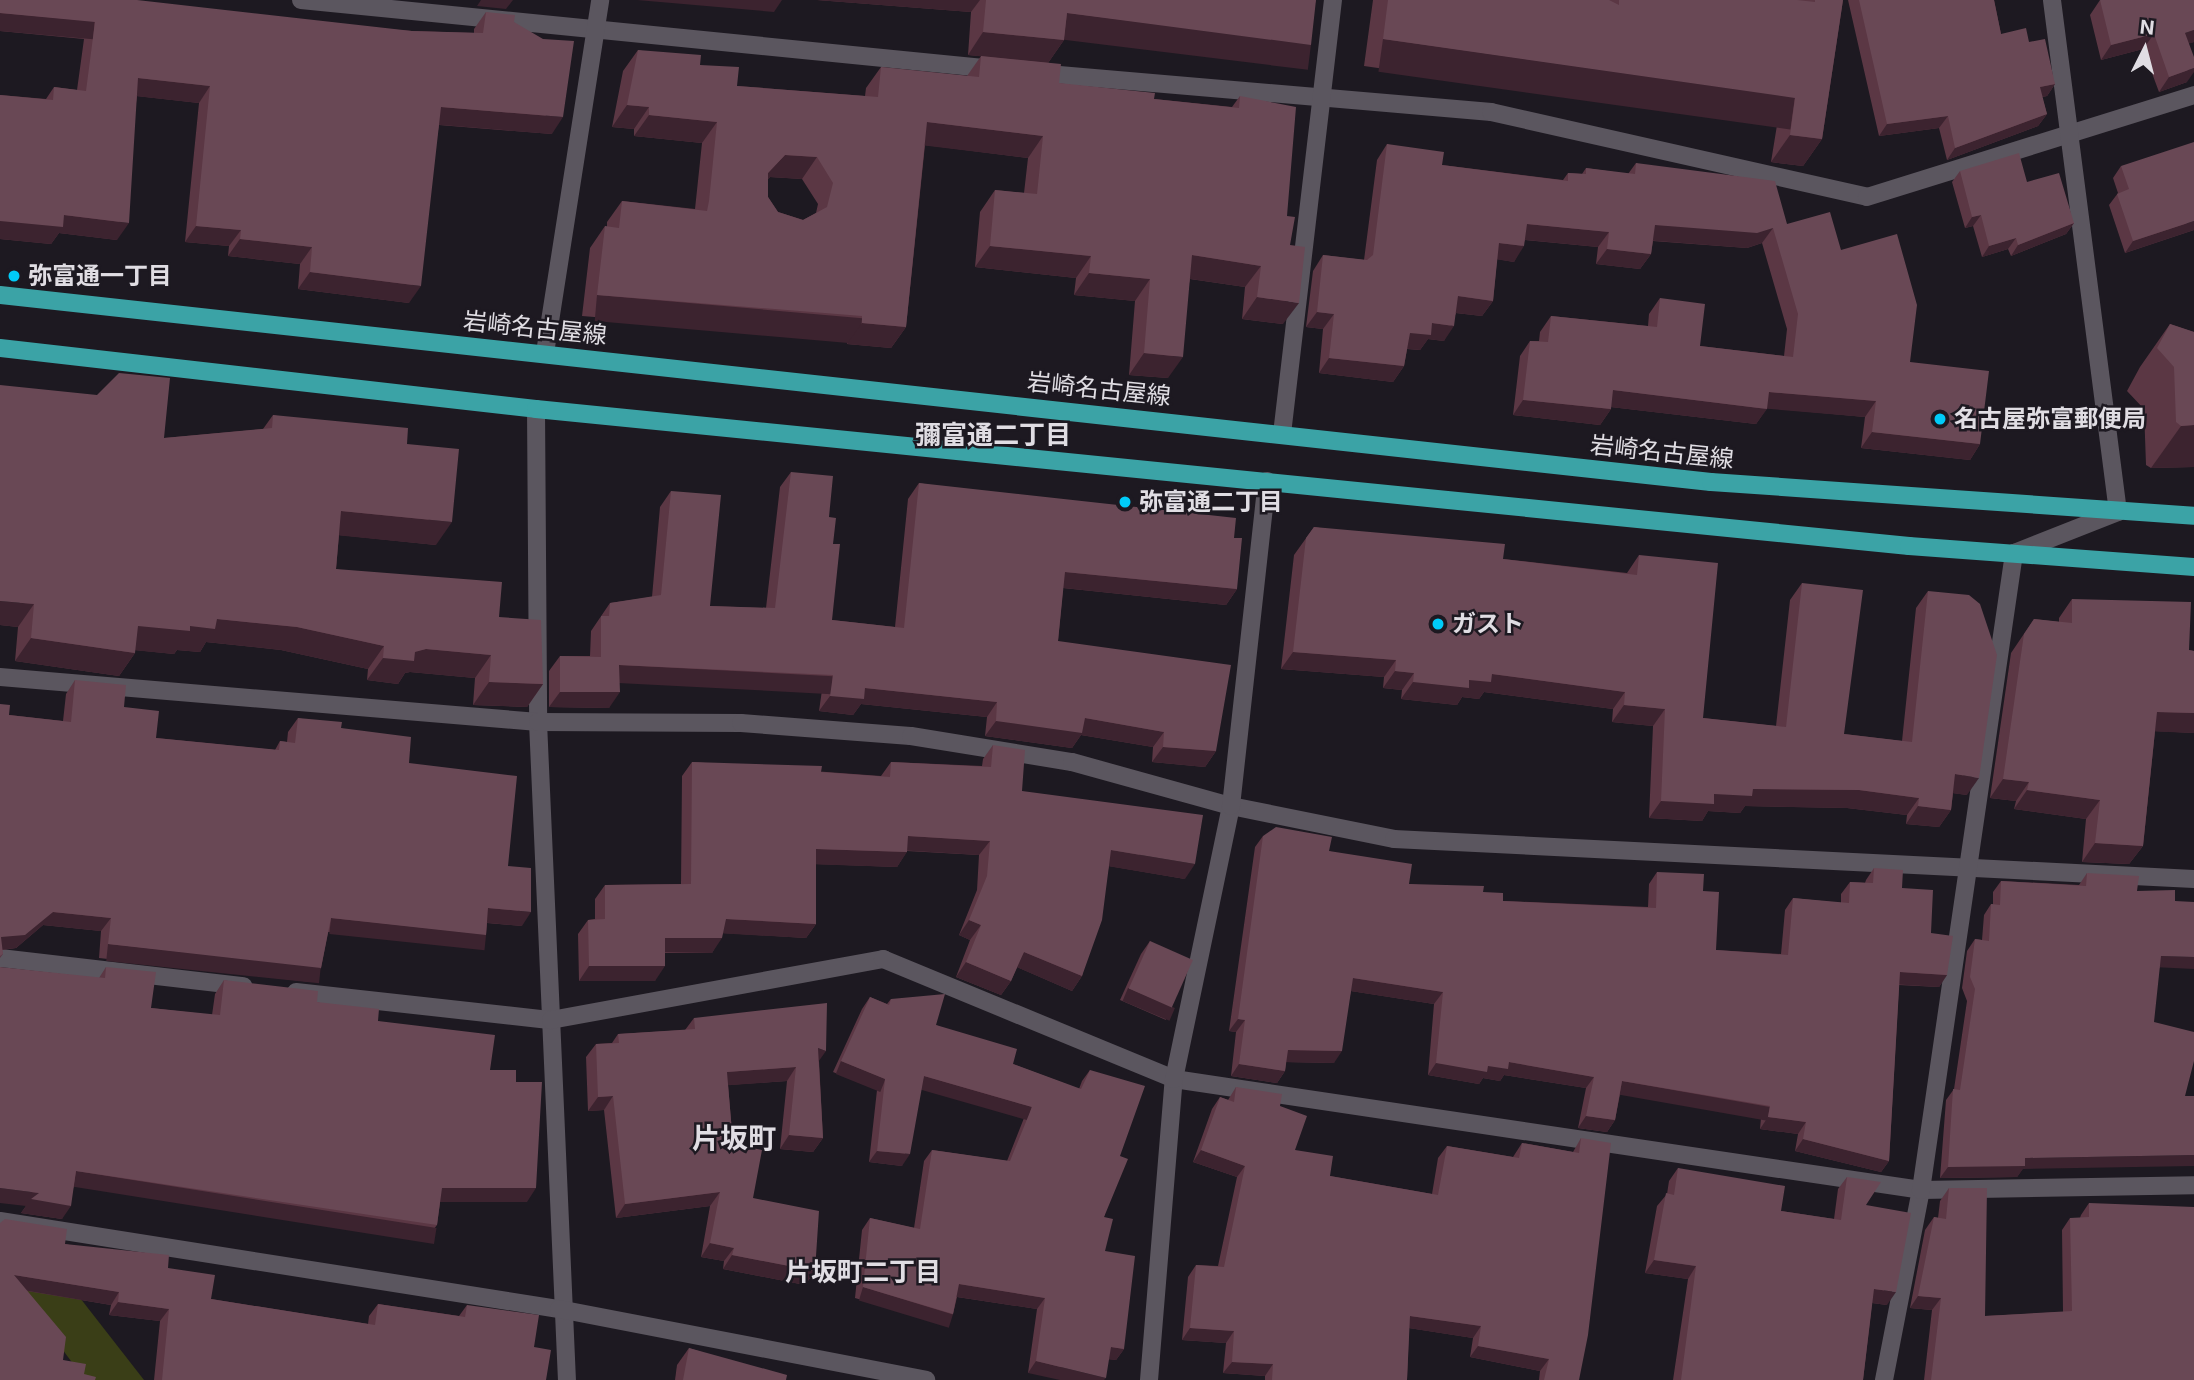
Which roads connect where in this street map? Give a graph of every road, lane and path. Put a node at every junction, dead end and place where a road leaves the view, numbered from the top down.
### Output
1 (301, 0) edge
2 (600, 0) edge
3 (1333, 0) edge
4 (2052, 0) edge
5 (596, 30) junction
6 (2194, 95) edge
7 (1319, 101) junction
8 (2071, 130) junction
9 (0, 295) edge
10 (0, 348) edge
11 (545, 354) junction
12 (536, 409) junction
13 (1282, 434) junction
14 (1267, 481) junction
15 (2118, 512) junction
16 (2194, 516) edge
17 (2014, 553) junction
18 (2194, 567) edge
19 (0, 677) edge
20 (538, 722) junction
21 (1231, 806) junction
22 (1968, 870) junction
23 (2194, 879) edge
24 (0, 958) edge
25 (551, 1020) junction
26 (1174, 1079) junction
27 (2194, 1185) edge
28 (1922, 1190) junction
29 (0, 1221) edge
30 (559, 1309) junction
31 (567, 1380) edge
32 (926, 1380) edge
33 (1149, 1380) edge
34 (1884, 1380) edge

1 - 5 street
2 - 5 street
3 - 7 street
4 - 8 street
5 - 7 street
5 - 11 street
6 - 8 street
7 - 8 street
7 - 13 street
8 - 15 street
9 - 11 main road, 岩崎名古屋線
10 - 12 main road
11 - 13 main road, 岩崎名古屋線
12 - 14 main road
12 - 20 street
13 - 15 main road, 岩崎名古屋線
14 - 17 main road
14 - 21 street
15 - 16 main road, 岩崎名古屋線
15 - 17 street
17 - 18 main road
17 - 22 street
19 - 20 street
20 - 21 street
20 - 25 street
21 - 22 street
21 - 26 street
22 - 23 street
22 - 28 street
24 - 25 street
25 - 26 street
25 - 30 street
26 - 28 street
26 - 33 street
27 - 28 street
28 - 34 street
29 - 30 street
30 - 31 street
30 - 32 street

